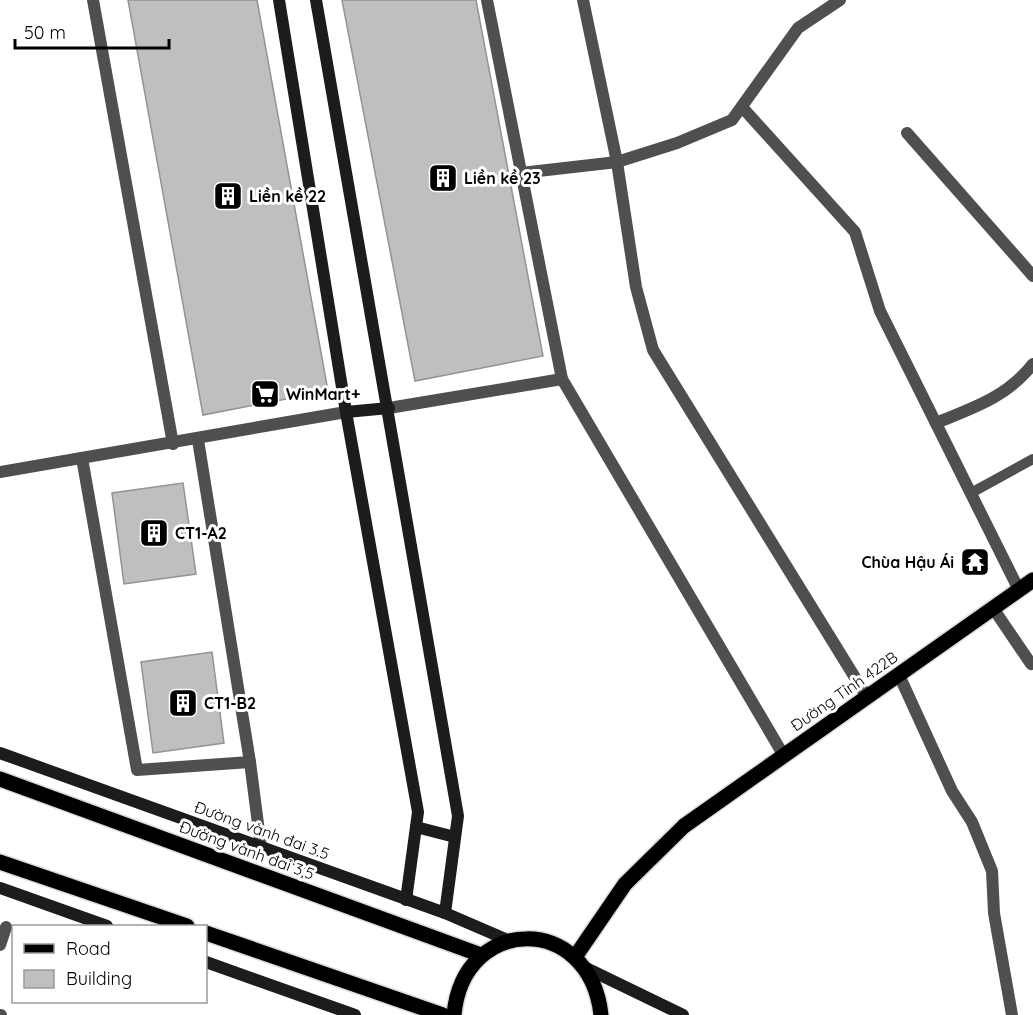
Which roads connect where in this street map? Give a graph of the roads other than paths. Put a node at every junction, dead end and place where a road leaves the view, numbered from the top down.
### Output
1 (93, 0) edge
2 (279, 0) edge
3 (316, 0) edge
4 (487, 0) edge
5 (583, 0) edge
6 (840, 0) edge
7 (742, 108) junction
8 (907, 133) dead end
9 (617, 162) junction
10 (521, 172) junction
11 (1033, 276) edge
12 (1033, 364) edge
13 (562, 379) junction
14 (388, 408) junction
15 (346, 412) junction
16 (936, 423) junction
17 (198, 440) junction
18 (173, 444) junction
19 (82, 458) junction
20 (1033, 459) edge
21 (0, 472) edge
22 (971, 493) junction
23 (1033, 580) edge
24 (1019, 590) junction
25 (993, 608) junction
26 (1033, 663) edge
27 (899, 675) junction
28 (867, 697) junction
29 (0, 753) edge
30 (784, 756) junction
31 (250, 762) junction
32 (0, 779) edge
33 (416, 827) junction
34 (455, 837) junction
35 (261, 847) junction
36 (0, 862) edge
37 (0, 888) edge
38 (406, 900) junction
39 (445, 913) junction
40 (102, 925) edge
41 (181, 925) edge
42 (6, 927) dead end
43 (207, 933) edge
44 (510, 941) junction
45 (0, 945) edge
46 (481, 955) junction
47 (207, 962) edge
48 (581, 963) junction
49 (601, 1011) edge
50 (356, 1015) edge
51 (443, 1015) edge
52 (454, 1015) edge
53 (616, 1015) edge
54 (683, 1015) edge
55 (1012, 1015) edge

1 - 18 street
2 - 15 main road
3 - 14 main road
4 - 10 street
5 - 9 street
6 - 7 street
7 - 9 street
7 - 16 street
8 - 11 street
9 - 10 street
9 - 28 street
10 - 13 street
12 - 16 street
13 - 14 street
13 - 30 street
14 - 15 main road
14 - 34 main road
15 - 17 street
15 - 33 main road
16 - 22 street
17 - 18 street
17 - 31 street
18 - 19 street
19 - 21 street
19 - 31 street
20 - 22 lane
22 - 24 street
23 - 24 main road, Đường Tỉnh 422B
24 - 25 main road, Đường Tỉnh 422B
25 - 26 street
25 - 27 main road, Đường Tỉnh 422B
27 - 28 main road, Đường Tỉnh 422B
27 - 55 street
28 - 30 main road, Đường Tỉnh 422B
29 - 35 main road, Đường vành đai 3.5
30 - 48 main road, Đường Tỉnh 422B
31 - 35 street
32 - 46 main road, Đường vành đai 3,5
33 - 34 main road
33 - 38 main road
34 - 39 main road
35 - 38 main road, Đường vành đai 3.5
36 - 41 main road
37 - 40 main road
38 - 39 main road, Đường vành đai 3.5
39 - 44 main road, Đường vành đai 3.5
42 - 45 street
43 - 51 main road
44 - 46 main road
44 - 48 main road
46 - 52 main road
47 - 50 main road
48 - 49 main road
48 - 54 main road
49 - 53 main road

